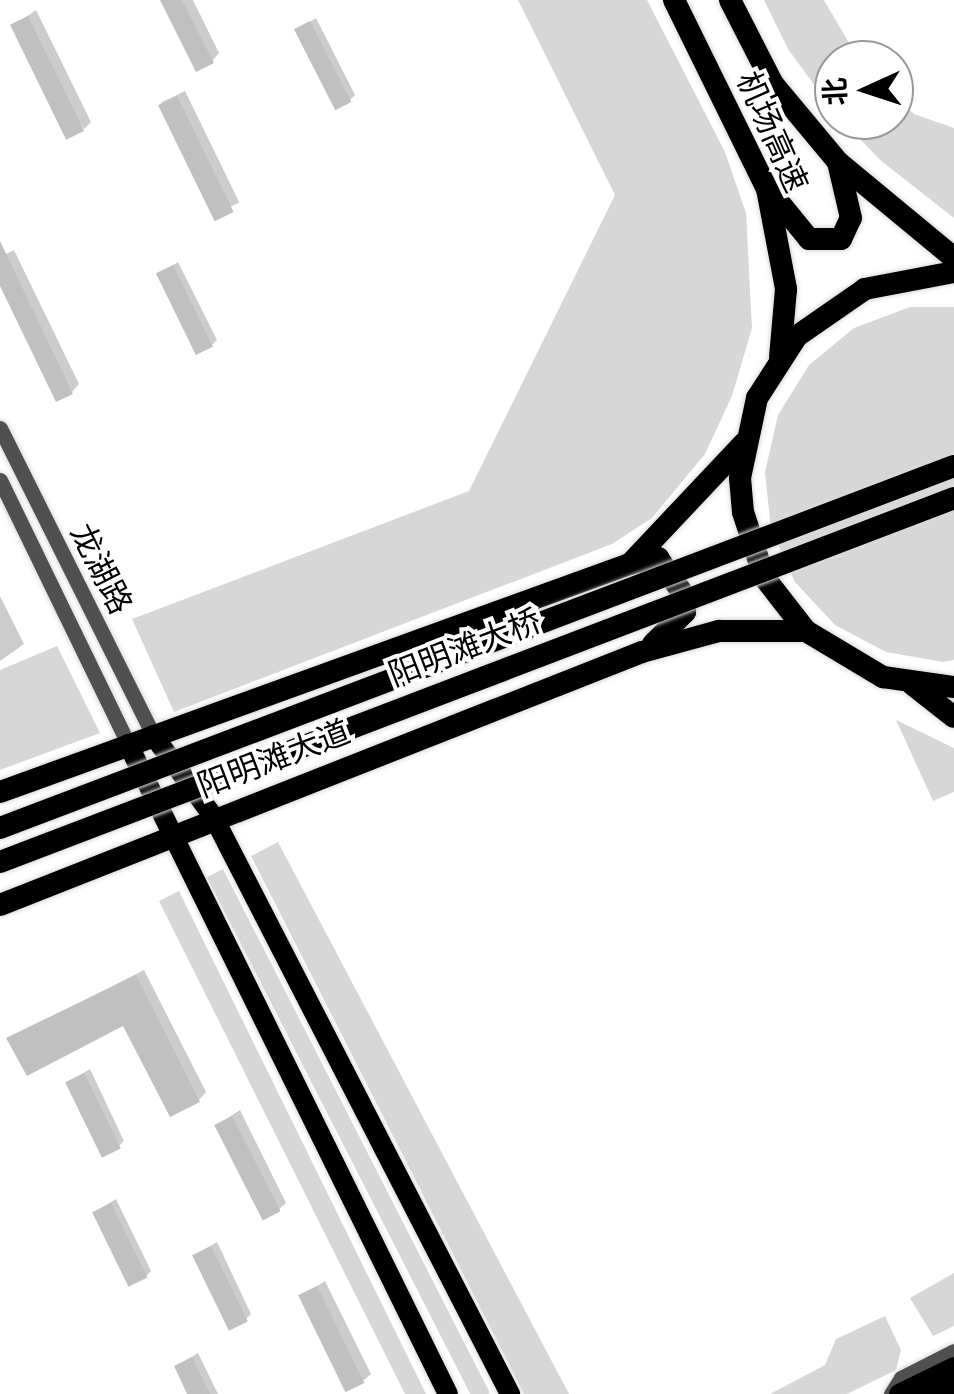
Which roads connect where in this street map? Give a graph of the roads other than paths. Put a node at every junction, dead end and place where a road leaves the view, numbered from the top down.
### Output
1 (674, 0) edge
2 (730, 0) edge
3 (838, 162) junction
4 (768, 189) junction
5 (954, 258) edge
6 (954, 272) edge
7 (780, 358) junction
8 (0, 428) edge
9 (744, 443) junction
10 (954, 466) edge
11 (0, 480) edge
12 (954, 498) edge
13 (630, 564) junction
14 (806, 631) junction
15 (642, 652) junction
16 (912, 684) junction
17 (954, 686) edge
18 (954, 716) edge
19 (154, 735) junction
20 (128, 744) junction
21 (0, 795) edge
22 (212, 816) junction
23 (0, 828) edge
24 (170, 834) junction
25 (0, 862) edge
26 (6, 901) edge
27 (954, 1351) edge
28 (954, 1368) edge
29 (954, 1385) edge
30 (448, 1394) edge
31 (510, 1394) edge
32 (891, 1394) edge
33 (899, 1394) edge
34 (927, 1394) edge

1 - 4 highway, 机场高速
2 - 3 highway, 机场高速
3 - 4 highway
3 - 5 highway, 机场高速
4 - 7 highway, 机场高速
6 - 7 highway
7 - 9 highway
8 - 19 street, 龙湖路
9 - 13 highway, 阳明滩大道
9 - 14 highway
10 - 23 highway, 阳明滩大桥, bridge
11 - 20 street, 龙湖路
12 - 25 highway, 阳明滩大桥, bridge
13 - 15 highway
13 - 19 highway, 阳明滩大道
14 - 15 highway, 阳明滩大道
14 - 16 highway
15 - 22 highway, 阳明滩大道
16 - 17 highway
16 - 18 highway
19 - 20 highway, 阳明滩大道
19 - 22 main road
20 - 21 highway, 阳明滩大道
20 - 24 main road
22 - 24 highway, 阳明滩大道
22 - 31 main road
24 - 26 highway, 阳明滩大道
24 - 30 main road
27 - 32 street
28 - 33 main road
29 - 34 main road

